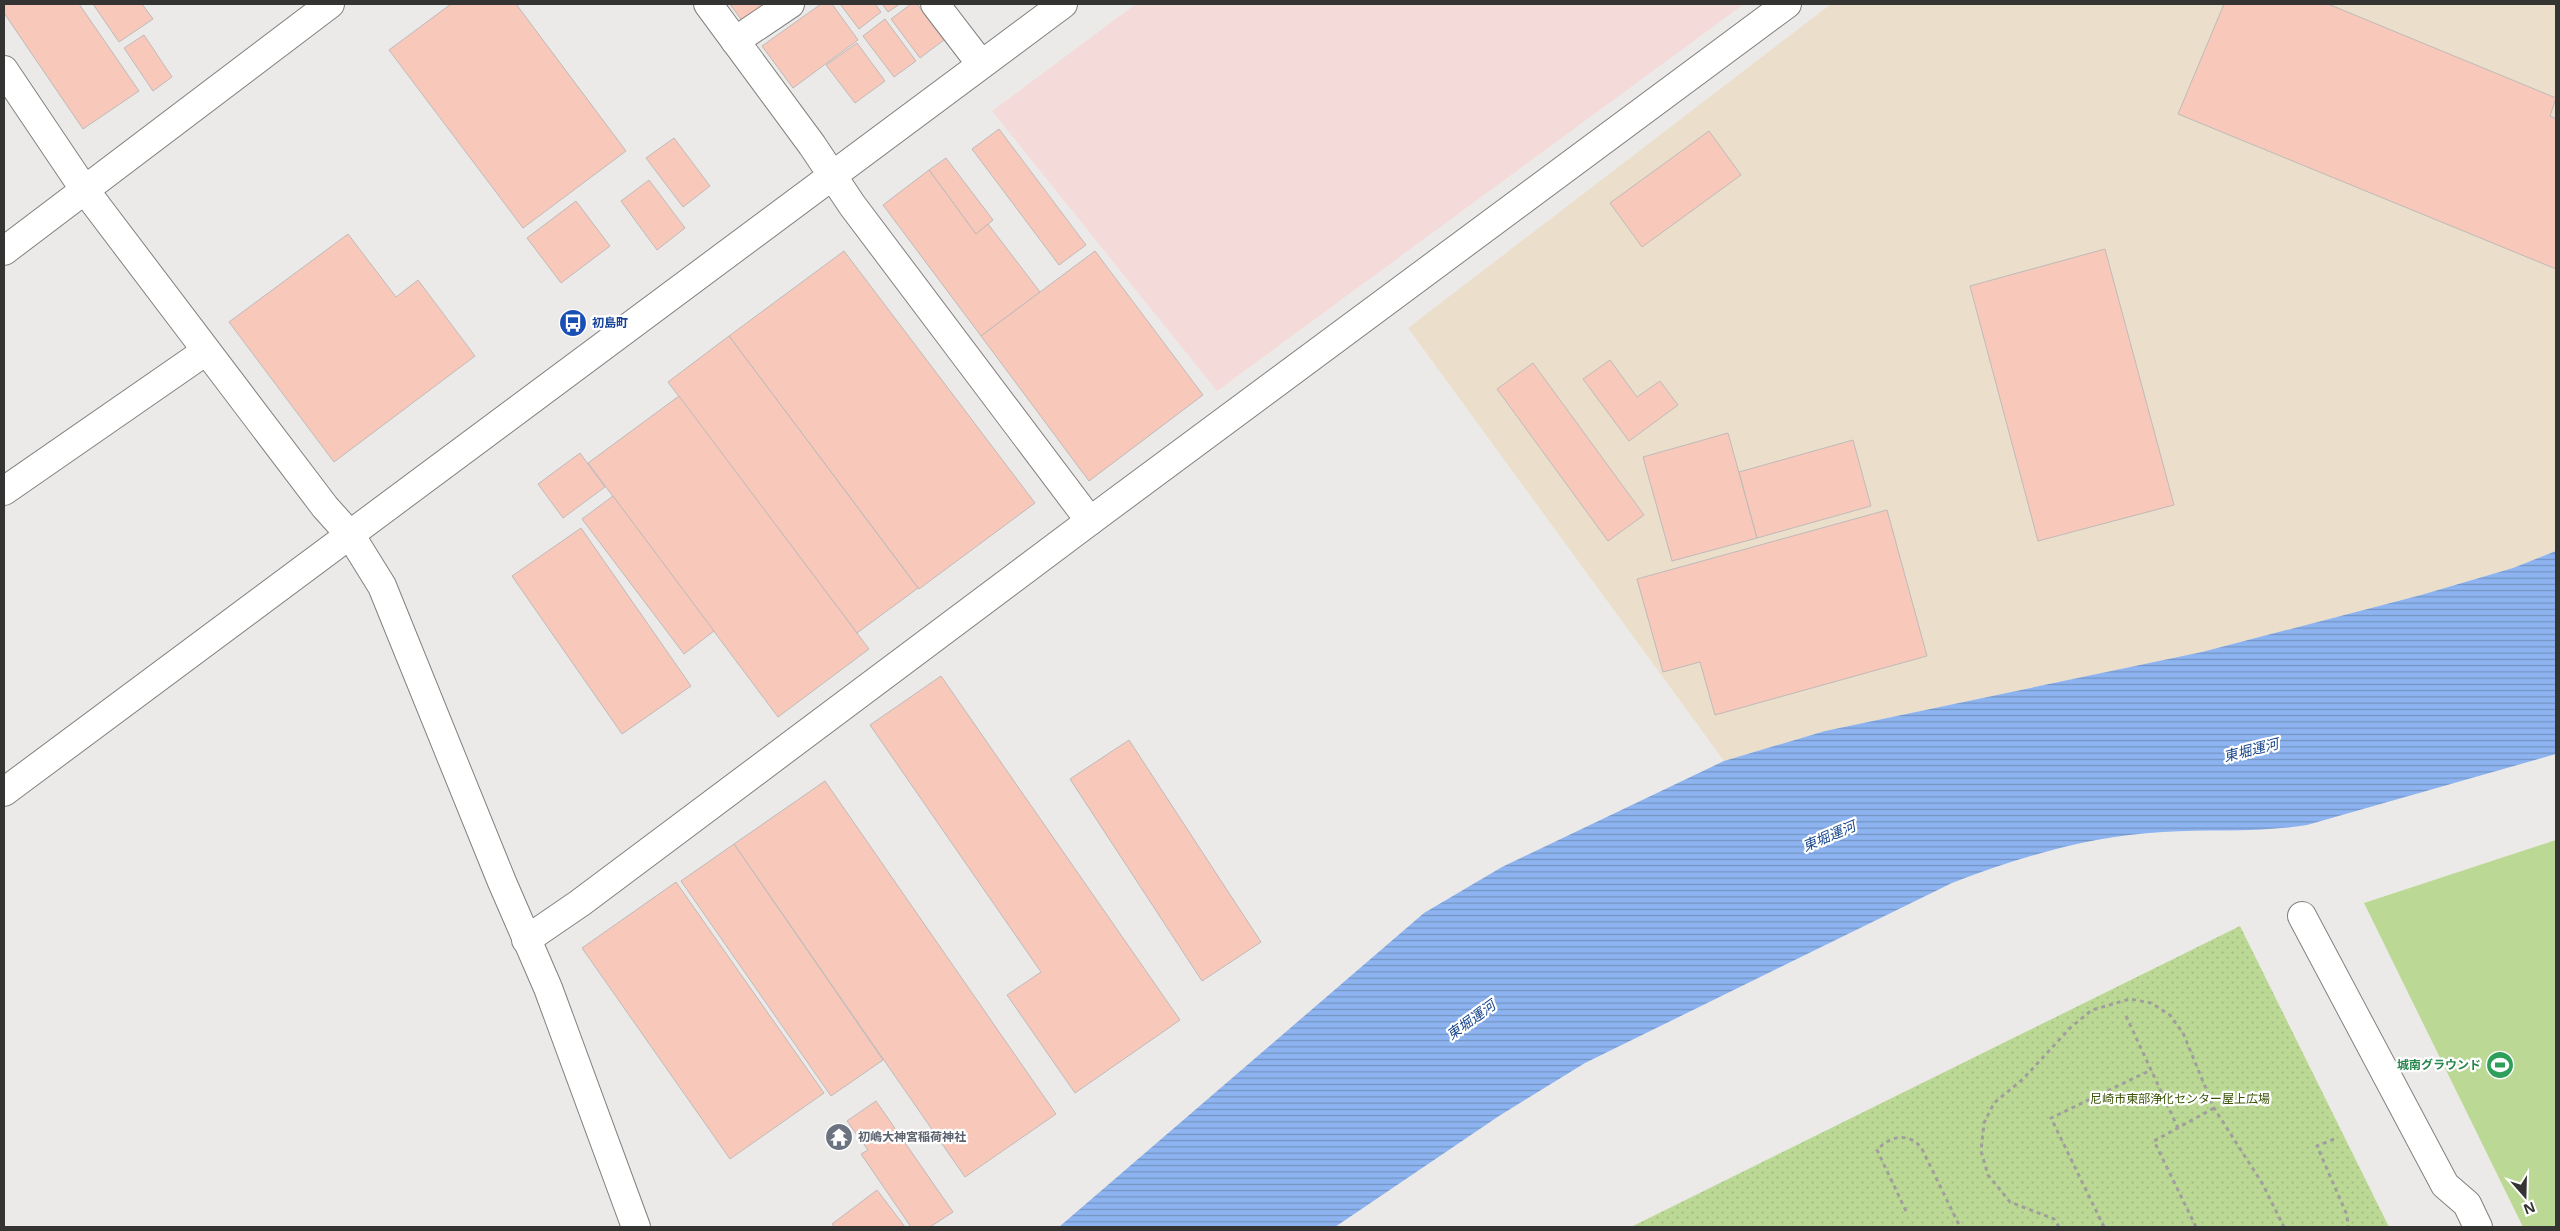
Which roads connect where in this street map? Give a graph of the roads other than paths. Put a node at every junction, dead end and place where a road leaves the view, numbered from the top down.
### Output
1 (330, 4) edge
2 (708, 4) edge
3 (790, 4) edge
4 (935, 4) edge
5 (1063, 4) edge
6 (1786, 4) edge
7 (735, 41) junction
8 (981, 64) junction
9 (4, 70) edge
10 (832, 176) junction
11 (84, 189) junction
12 (4, 251) edge
13 (206, 351) junction
14 (4, 491) edge
15 (1090, 520) junction
16 (351, 536) junction
17 (4, 792) edge
18 (2302, 916) dead end
19 (526, 940) junction
20 (636, 1227) edge
21 (2478, 1227) edge

1 - 11 street
2 - 7 street
3 - 7 street
4 - 8 street
5 - 8 street
6 - 15 street
7 - 10 street
8 - 10 street
9 - 11 street
10 - 15 street
10 - 16 street
11 - 12 street
11 - 13 street
13 - 14 street
13 - 16 street
15 - 19 street
16 - 17 street
16 - 19 street
18 - 21 street
19 - 20 street

